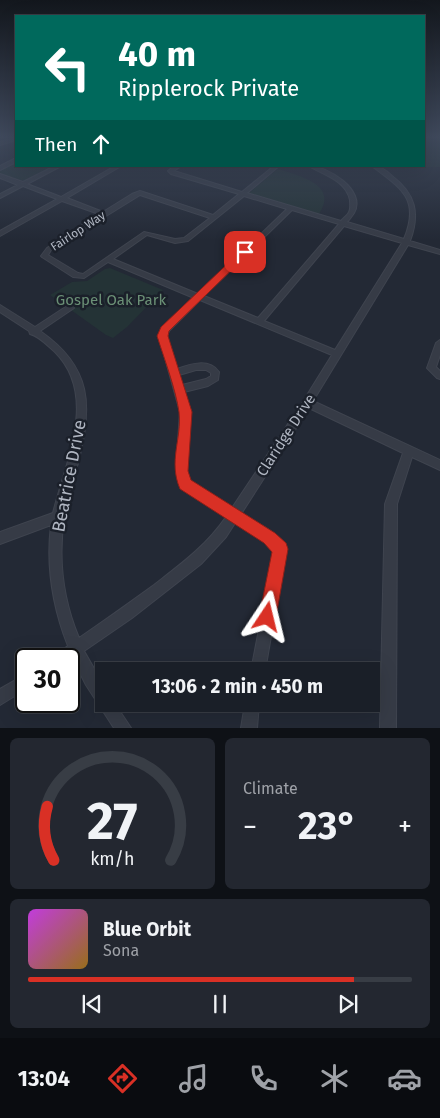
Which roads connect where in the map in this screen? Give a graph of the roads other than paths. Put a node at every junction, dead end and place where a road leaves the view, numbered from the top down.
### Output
1 (47, 172) edge
2 (109, 172) edge
3 (172, 172) edge
4 (270, 172) edge
5 (325, 172) edge
6 (382, 172) edge
7 (0, 176) edge
8 (23, 184) junction
9 (242, 194) junction
10 (0, 196) edge
11 (62, 199) junction
12 (291, 208) junction
13 (104, 214) junction
14 (214, 217) junction
15 (344, 224) junction
16 (0, 234) edge
17 (406, 242) junction
18 (440, 252) edge
19 (109, 260) junction
20 (198, 297) junction
21 (0, 308) edge
22 (70, 308) dead end
23 (259, 322) junction
24 (33, 332) junction
25 (440, 343) edge
26 (337, 354) junction
27 (175, 373) junction
28 (440, 376) edge
29 (179, 389) junction
30 (307, 403) junction
31 (409, 451) junction
32 (440, 465) edge
33 (235, 514) junction
34 (58, 517) junction
35 (0, 538) edge
36 (76, 648) joint
37 (80, 655) edge
38 (260, 662) edge
39 (95, 683) edge
40 (15, 688) edge
41 (0, 698) edge
42 (112, 712) edge
43 (251, 712) edge
44 (124, 728) edge
45 (249, 728) edge
46 (388, 728) edge

1 - 8 street
2 - 11 street
3 - 9 street
4 - 9 street, Fairlop Way
5 - 15 street
6 - 17 street, Claridge Drive
7 - 8 street
8 - 10 street
8 - 11 street
9 - 12 street
9 - 14 street, Fairlop Way
11 - 13 street
11 - 16 street
12 - 15 street
12 - 20 street
13 - 14 street, Fairlop Way
13 - 19 street, Fairlop Way
14 - 19 street, Fairlop Way
15 - 17 street
15 - 23 street
17 - 18 street
17 - 26 street, Claridge Drive
19 - 20 street
20 - 23 street
20 - 27 street
21 - 24 street, Beatrice Drive
22 - 24 street
23 - 26 street
24 - 34 street, Beatrice Drive
25 - 28 street
26 - 30 street, Claridge Drive
27 - 29 street
27 - 29 street
29 - 33 street
30 - 31 street
30 - 33 street, Claridge Drive
31 - 32 street
31 - 46 street
33 - 36 street, Claridge Drive
33 - 38 street
34 - 35 street
34 - 36 street, Beatrice Drive
37 - 39 street, Beatrice Drive
40 - 41 street
42 - 44 street
43 - 45 street

